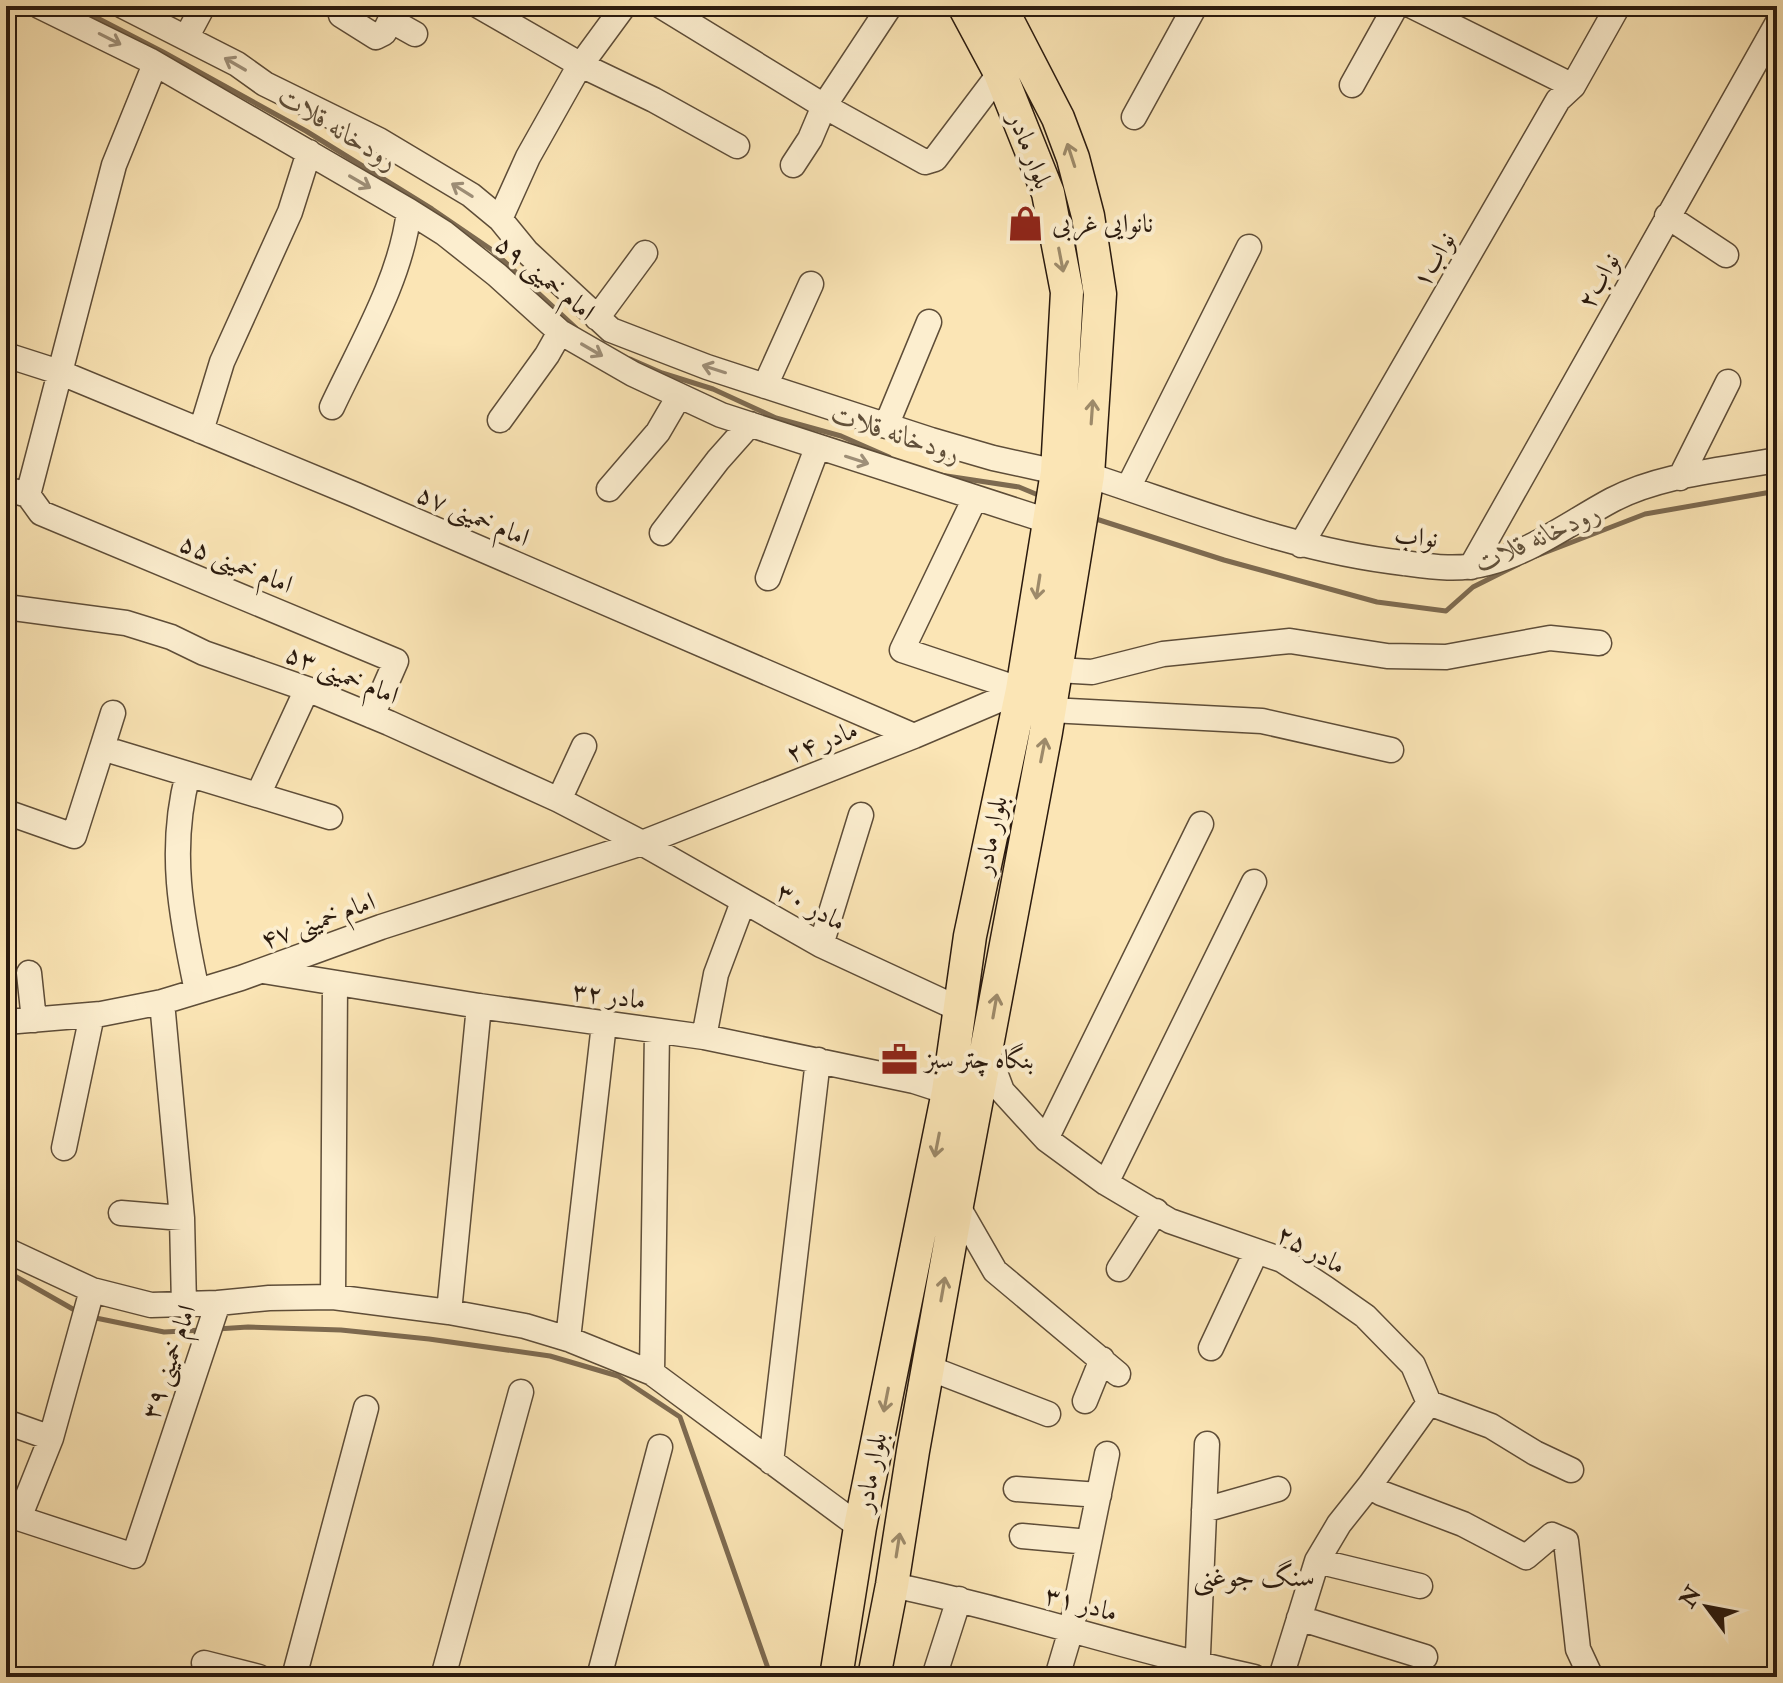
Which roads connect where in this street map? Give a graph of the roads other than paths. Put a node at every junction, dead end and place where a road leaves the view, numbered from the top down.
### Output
1 (39, 6) edge
2 (123, 6) edge
3 (203, 6) edge
4 (624, 6) edge
5 (661, 6) edge
6 (890, 6) edge
7 (964, 6) edge
8 (1000, 6) edge
9 (1195, 6) edge
10 (1396, 6) edge
11 (1412, 6) edge
12 (1618, 6) edge
13 (487, 8) edge
14 (394, 13) edge
15 (341, 15) dead end
16 (1777, 24) edge
17 (415, 34) dead end
18 (186, 38) junction
19 (155, 64) junction
20 (581, 65) junction
21 (1000, 73) junction
22 (1352, 85) dead end
23 (1573, 86) junction
24 (824, 106) junction
25 (1134, 117) dead end
26 (737, 146) dead end
27 (309, 152) junction
28 (793, 165) dead end
29 (409, 211) junction
30 (1667, 216) junction
31 (500, 219) junction
32 (1249, 247) dead end
33 (645, 253) dead end
34 (1726, 255) dead end
35 (811, 284) dead end
36 (597, 318) junction
37 (929, 322) dead end
38 (560, 332) junction
39 (6, 355) edge
40 (59, 372) junction
41 (1728, 382) dead end
42 (765, 386) junction
43 (679, 396) junction
44 (332, 407) dead end
45 (500, 420) dead end
46 (750, 424) junction
47 (886, 426) junction
48 (201, 431) junction
49 (817, 448) junction
50 (1777, 460) edge
51 (1680, 478) junction
52 (1128, 488) junction
53 (609, 489) dead end
54 (17, 492) edge
55 (1067, 496) junction
56 (975, 498) junction
57 (662, 533) dead end
58 (1301, 545) junction
59 (1471, 567) junction
60 (768, 578) dead end
61 (6, 607) edge
62 (1599, 643) dead end
63 (1057, 670) junction
64 (307, 689) junction
65 (1022, 690) junction
66 (1050, 710) junction
67 (113, 713) dead end
68 (372, 716) junction
69 (914, 736) junction
70 (584, 746) dead end
71 (102, 748) junction
72 (1391, 750) dead end
73 (188, 774) junction
74 (258, 795) junction
75 (559, 800) junction
76 (6, 812) edge
77 (861, 815) dead end
78 (330, 817) dead end
79 (1201, 824) dead end
80 (642, 843) junction
81 (1254, 882) dead end
82 (743, 902) junction
83 (970, 936) junction
84 (1006, 943) junction
85 (821, 945) junction
86 (261, 971) junction
87 (29, 973) dead end
88 (335, 983) junction
89 (197, 991) junction
90 (162, 1002) junction
91 (479, 1006) junction
92 (959, 1009) junction
93 (92, 1015) junction
94 (34, 1020) junction
95 (6, 1022) edge
96 (604, 1024) junction
97 (657, 1031) junction
98 (704, 1037) junction
99 (987, 1051) junction
100 (818, 1060) junction
101 (948, 1092) junction
102 (1046, 1139) junction
103 (64, 1148) dead end
104 (1106, 1183) junction
105 (957, 1205) junction
106 (1156, 1211) junction
107 (121, 1213) dead end
108 (182, 1218) junction
109 (6, 1250) edge
110 (1256, 1252) junction
111 (1119, 1269) dead end
112 (92, 1290) junction
113 (333, 1297) junction
114 (218, 1303) junction
115 (184, 1305) junction
116 (449, 1312) junction
117 (568, 1339) junction
118 (1211, 1348) dead end
119 (929, 1368) junction
120 (652, 1373) junction
121 (521, 1392) dead end
122 (1085, 1401) dead end
123 (1429, 1403) junction
124 (366, 1408) dead end
125 (1048, 1414) dead end
126 (6, 1422) edge
127 (51, 1438) junction
128 (1207, 1444) dead end
129 (660, 1447) dead end
130 (1107, 1454) dead end
131 (771, 1462) junction
132 (1571, 1470) dead end
133 (1370, 1485) junction
134 (1016, 1489) dead end
135 (1278, 1489) dead end
136 (1099, 1495) junction
137 (1204, 1510) junction
138 (13, 1516) edge
139 (860, 1527) junction
140 (1022, 1536) dead end
141 (1089, 1542) junction
142 (1317, 1561) junction
143 (892, 1585) junction
144 (1420, 1586) dead end
145 (959, 1599) junction
146 (1299, 1618) junction
147 (1071, 1630) junction
148 (1425, 1657) dead end
149 (204, 1663) dead end
150 (1197, 1671) edge
151 (259, 1677) edge
152 (294, 1677) edge
153 (443, 1677) edge
154 (599, 1677) edge
155 (836, 1677) edge
156 (874, 1677) edge
157 (934, 1677) edge
158 (1057, 1677) edge
159 (1254, 1677) edge
160 (1281, 1677) edge
161 (1591, 1677) edge

1 -> 19 street, امام خمینی ۵۹
2 - 18 street, امام خمینی ۵۹
3 - 18 street
4 - 20 street
5 - 24 street
6 - 24 street
7 - 21 main road, بلوار مادر
55 -> 8 main road, بلوار مادر
9 - 25 street
10 - 22 street
11 - 23 street
12 - 23 street, نواب۱
13 - 20 street
14 - 15 street
14 - 17 street
16 - 30 street, نواب۲
31 -> 18 street, امام خمینی ۵۹
19 - 27 street, امام خمینی ۵۹
19 - 40 street
20 - 26 street
20 - 31 street
21 - 24 street
21 -> 55 main road, بلوار مادر
23 - 58 street, نواب۱
24 - 28 street
27 -> 29 street, امام خمینی ۵۹
27 - 48 street
29 - 38 street, امام خمینی ۵۹
29 - 44 street
30 - 34 street
30 - 59 street, نواب۲
31 - 36 street, امام خمینی ۵۹
32 - 52 street
33 - 36 street
35 - 42 street
42 -> 36 street, امام خمینی ۵۹
37 - 47 street
38 -> 43 street, امام خمینی ۵۹
38 - 45 street
39 - 40 street, امام خمینی ۵۷
40 - 48 street, امام خمینی ۵۷
40 - 54 street
41 - 51 street
42 - 47 street, امام خمینی ۵۹
43 - 46 street, امام خمینی ۵۹
43 - 53 street
46 - 49 street, امام خمینی ۵۹
46 - 57 street
47 - 55 street, امام خمینی ۵۹
48 - 69 street, امام خمینی ۵۷
49 -> 56 street, امام خمینی ۵۹
49 - 60 street
50 - 51 street, نواب
51 - 59 street, نواب
52 - 55 street, نواب
52 - 58 street, نواب
54 - 68 street, امام خمینی ۵۵
55 - 56 street, امام خمینی ۵۹
55 - 63 main road, بلوار مادر
55 -> 65 main road, بلوار مادر
56 - 65 street
58 - 59 street, نواب
61 - 64 street, امام خمینی ۵۳
62 - 63 street
63 - 66 main road, بلوار مادر
64 - 68 street, امام خمینی ۵۳
64 - 74 street
65 - 69 street, مادر ۲۴
65 - 83 main road, بلوار مادر
66 - 72 street
84 -> 66 main road, بلوار مادر
67 - 71 street
68 - 75 street, امام خمینی ۵۳
69 - 80 street, مادر ۲۴
70 - 75 street
71 - 73 street
71 - 76 street
73 - 74 street
73 - 89 street
74 - 78 street
75 - 80 street, امام خمینی ۵۳
77 - 85 street
79 - 102 street
80 - 82 street, مادر ۳۰
80 - 86 street, امام خمینی ۴۷
81 - 104 street
82 - 85 street, مادر ۳۰
82 - 98 street
83 - 84 main road
83 - 92 main road, بلوار مادر
99 -> 84 main road, بلوار مادر
85 - 92 street, مادر ۳۰
86 - 88 street, مادر ۳۲
86 - 89 street, امام خمینی ۴۷
87 - 94 street
88 - 91 street, مادر ۳۲
88 - 113 street
89 - 90 street, امام خمینی ۴۷
90 - 93 street, امام خمینی ۴۷
90 - 108 street
91 - 96 street, مادر ۳۲
91 - 116 street
92 - 101 main road, بلوار مادر
93 - 94 street, امام خمینی ۴۷
93 - 103 street
94 - 95 street, امام خمینی ۴۷
96 - 97 street, مادر ۳۲
96 - 117 street
97 - 98 street, مادر ۳۲
97 - 120 street
98 - 100 street, مادر ۳۲
99 - 102 street, مادر ۲۵
99 - 105 main road, بلوار مادر
100 - 101 street, مادر ۳۲
100 - 131 street
101 -> 139 main road, بلوار مادر
102 - 104 street, مادر ۲۵
104 - 106 street, مادر ۲۵
119 -> 105 main road, بلوار مادر
105 - 122 street
106 - 110 street, مادر ۲۵
106 - 111 street
107 - 108 street
108 - 115 street
109 - 112 street
110 - 118 street
110 - 123 street, مادر ۲۵
112 - 115 street
112 - 127 street
113 - 114 street, امام خمینی ۳۹
113 - 116 street, امام خمینی ۳۹
114 - 115 street
114 - 138 street, امام خمینی ۳۹
116 - 117 street, امام خمینی ۳۹
117 - 120 street, امام خمینی ۳۹
119 - 125 street
143 -> 119 main road, بلوار مادر
120 - 131 street, امام خمینی ۳۹
121 - 153 street
123 - 132 street
123 - 133 street
124 - 152 street
126 - 127 street
127 - 138 street
128 - 137 street
129 - 154 street
130 - 136 street
131 - 139 street, امام خمینی ۳۹
133 - 142 street
133 - 161 street
134 - 136 street
135 - 137 street
136 - 141 street
137 - 150 street
139 - 155 main road, بلوار مادر
140 - 141 street
141 - 147 street
142 - 144 street
142 - 146 street
143 - 145 street, مادر ۳۱
143 - 156 main road, بلوار مادر
145 - 147 street, مادر ۳۱
145 - 157 street
146 - 148 street
146 - 160 street
147 - 150 street, مادر ۳۱
147 - 158 street
149 - 151 street
150 - 159 street, مادر ۳۱

